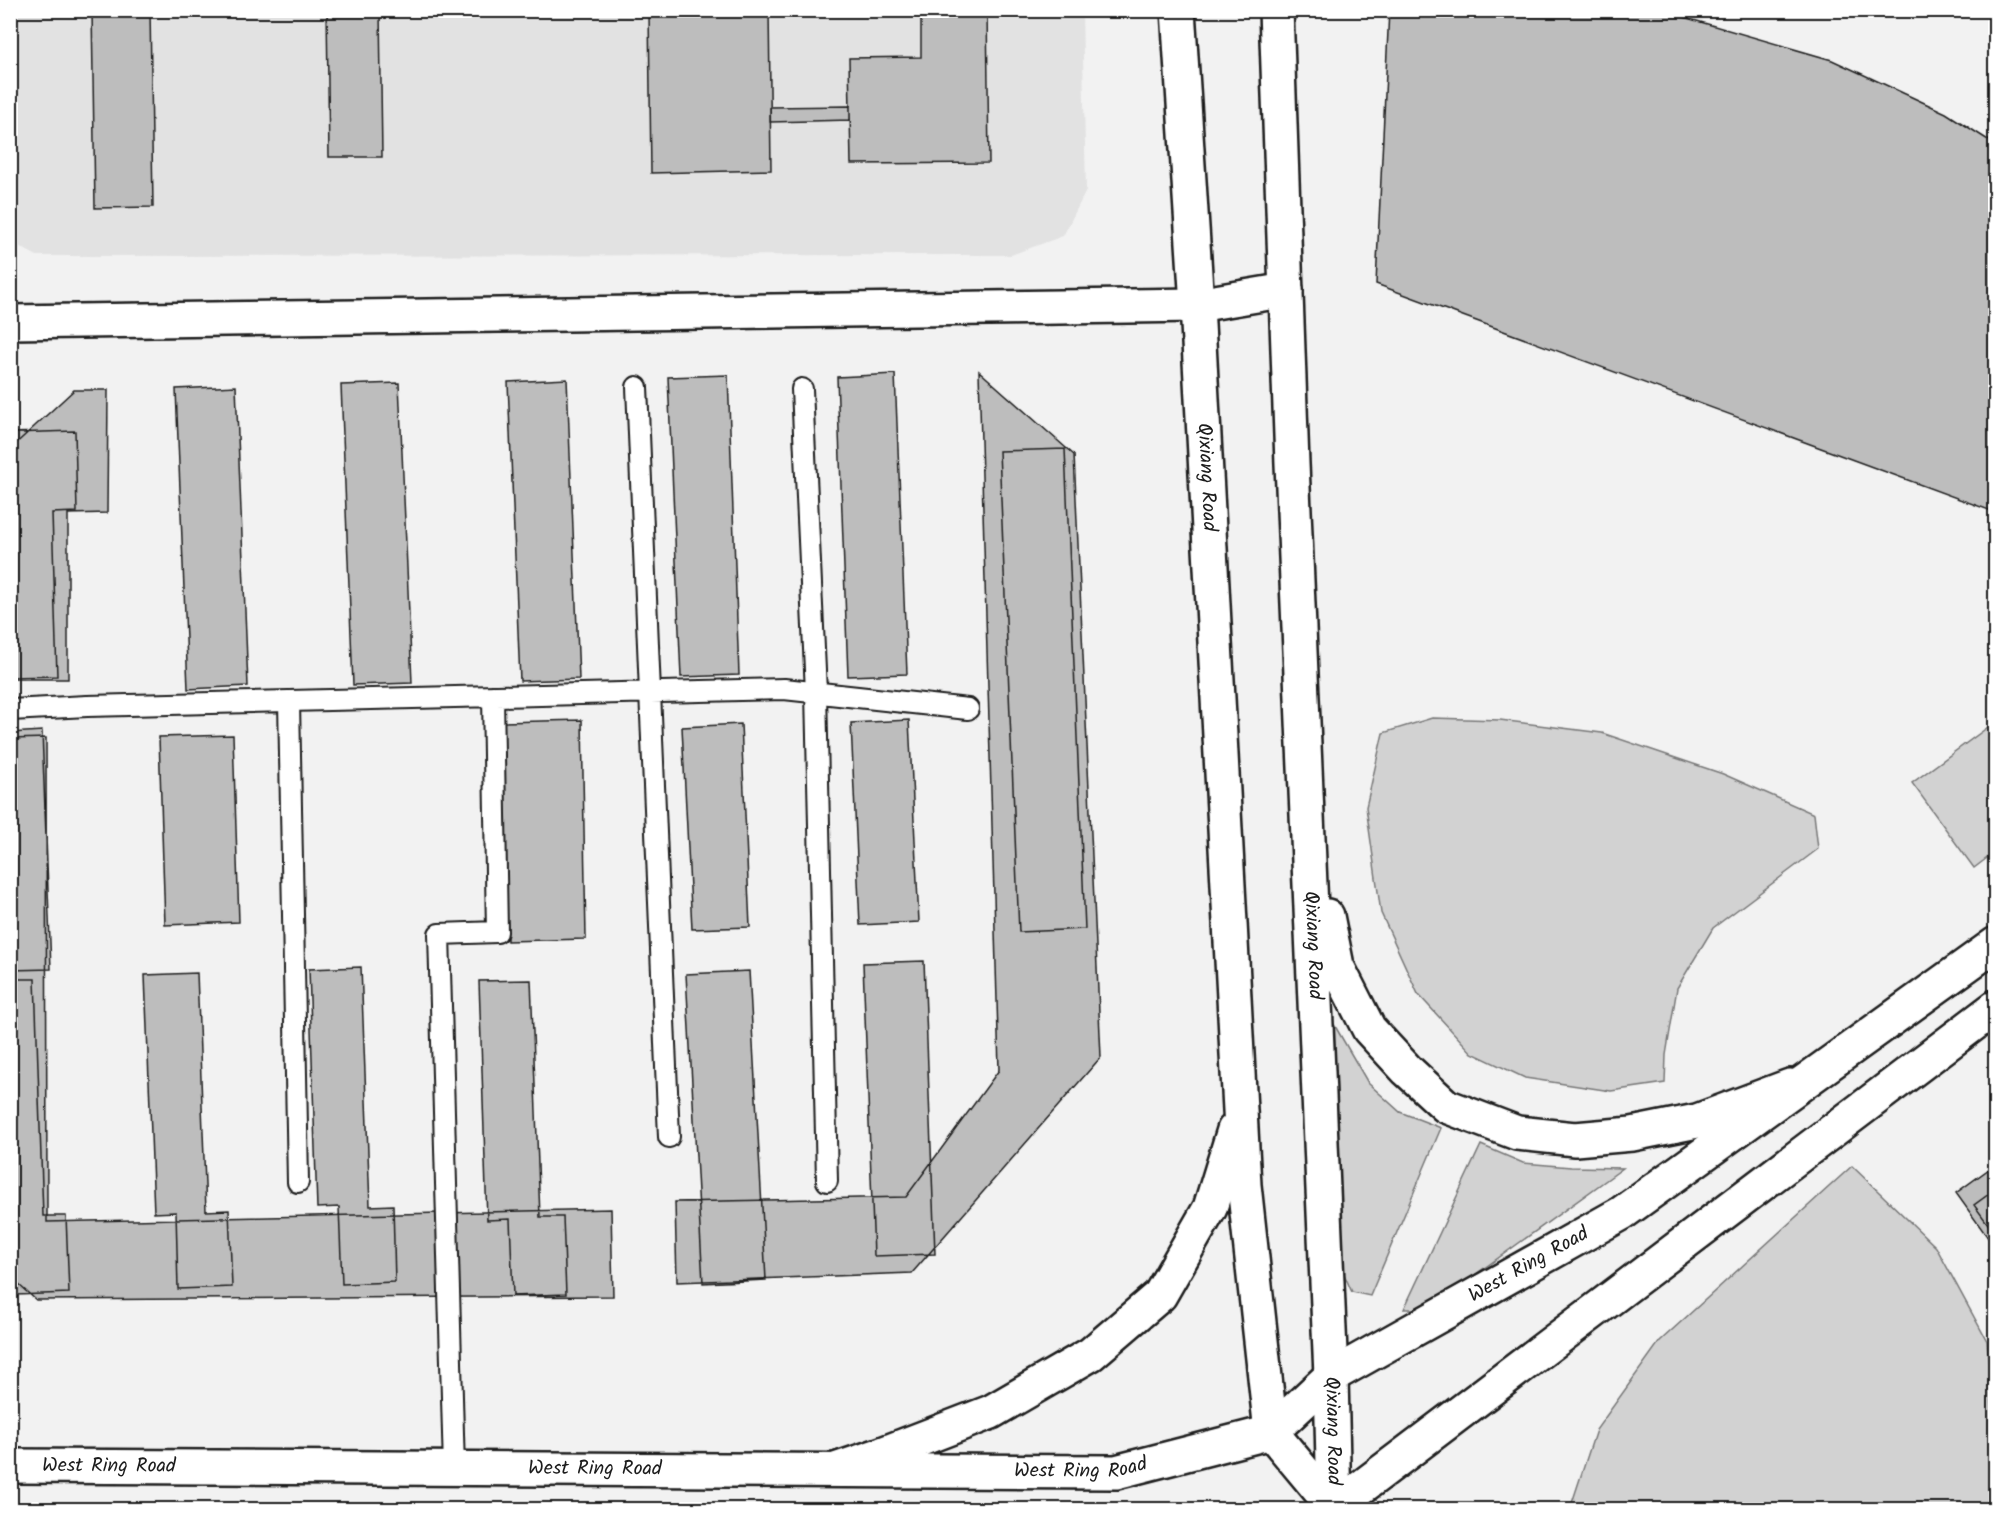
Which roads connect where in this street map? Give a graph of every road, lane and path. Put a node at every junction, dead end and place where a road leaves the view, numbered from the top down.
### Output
1 (1178, 10) edge
2 (1276, 10) edge
3 (1286, 290) junction
4 (1197, 305) junction
5 (10, 322) edge
6 (637, 387) dead end
7 (802, 389) dead end
8 (650, 692) junction
9 (816, 692) junction
10 (493, 696) junction
11 (290, 701) junction
12 (969, 709) dead end
13 (10, 710) edge
14 (1307, 832) junction
15 (1995, 944) edge
16 (1995, 1007) edge
17 (1808, 1079) junction
18 (1240, 1108) junction
19 (669, 1137) dead end
20 (828, 1181) dead end
21 (298, 1182) dead end
22 (1331, 1376) junction
23 (1271, 1432) junction
24 (10, 1466) edge
25 (454, 1469) junction
26 (833, 1470) junction
27 (1333, 1509) edge

1 - 4 street, Qixiang Road
2 - 3 street, Qixiang Road
3 - 4 street
3 - 14 street, Qixiang Road
4 - 5 street
4 - 18 street, Qixiang Road
6 - 8 lane
7 - 9 lane
8 - 9 lane
8 - 10 lane
8 - 19 lane
9 - 12 lane
9 - 20 lane
10 - 11 lane
10 - 25 lane
11 - 13 lane
11 - 21 lane
14 - 17 street
14 - 22 street, Qixiang Road
15 - 17 street, West Ring Road
16 - 27 street
17 - 22 street, West Ring Road
18 - 23 street, Qixiang Road
18 - 26 street
22 - 23 street, West Ring Road
22 - 27 street, Qixiang Road
23 - 26 street, West Ring Road
23 - 27 street, Qixiang Road
24 - 25 street, West Ring Road
25 - 26 street, West Ring Road

